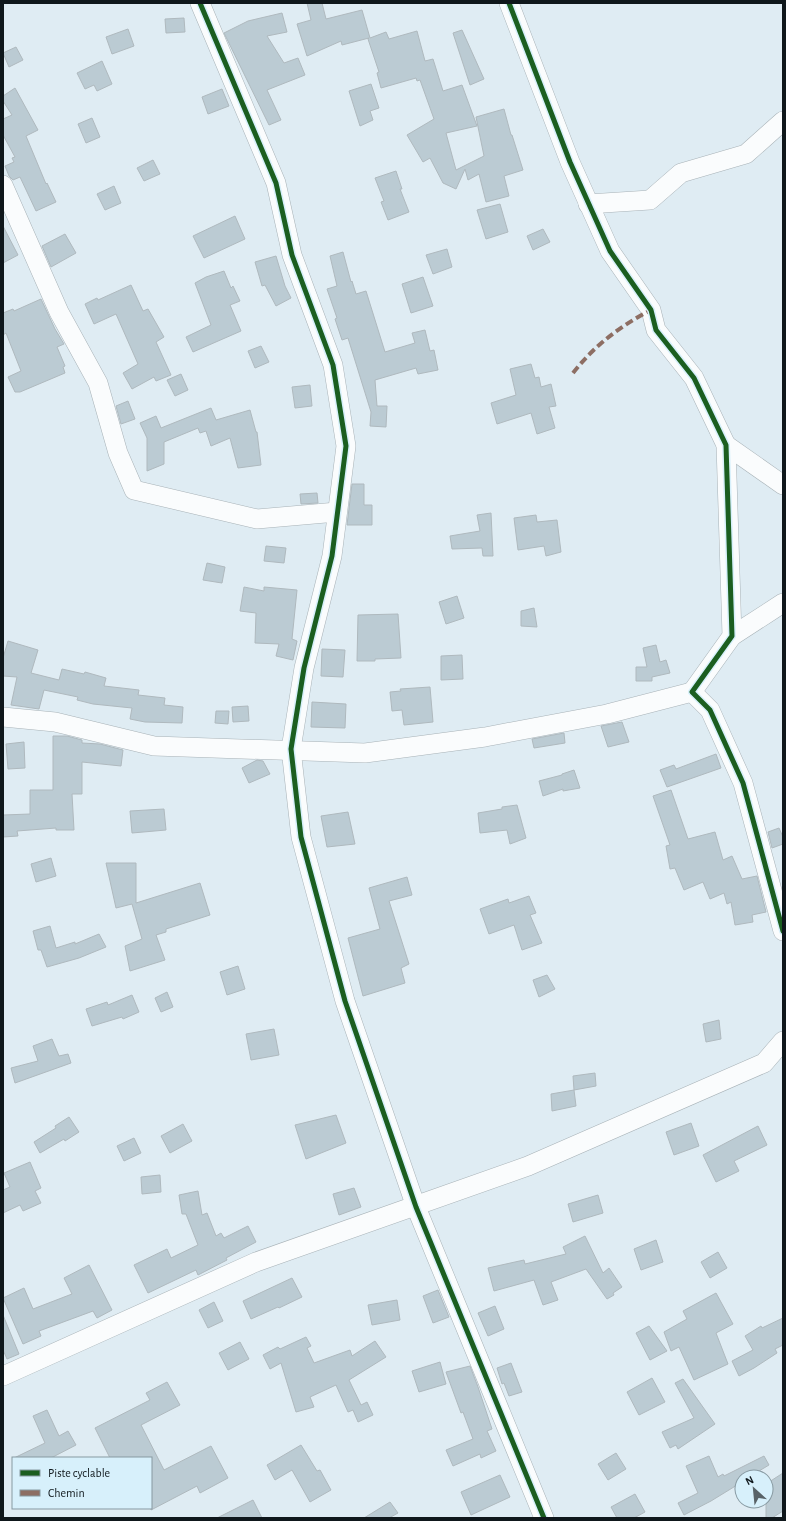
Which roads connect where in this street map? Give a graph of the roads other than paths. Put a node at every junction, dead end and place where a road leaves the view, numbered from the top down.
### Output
1 (200, 3) edge
2 (509, 3) edge
3 (783, 121) edge
4 (3, 185) edge
5 (588, 204) junction
6 (726, 445) junction
7 (783, 485) edge
8 (338, 512) junction
9 (783, 604) edge
10 (732, 636) junction
11 (692, 692) junction
12 (3, 717) edge
13 (291, 750) junction
14 (783, 931) edge
15 (783, 1041) edge
16 (416, 1207) junction
17 (3, 1376) edge
18 (544, 1518) edge

1 - 8 street
2 - 5 street
3 - 5 street
4 - 8 street
5 - 6 street
6 - 7 street
6 - 10 street
8 - 13 street
9 - 10 street
10 - 11 street
11 - 13 street
11 - 14 street
12 - 13 street
13 - 16 street
15 - 16 street
16 - 17 street
16 - 18 street

